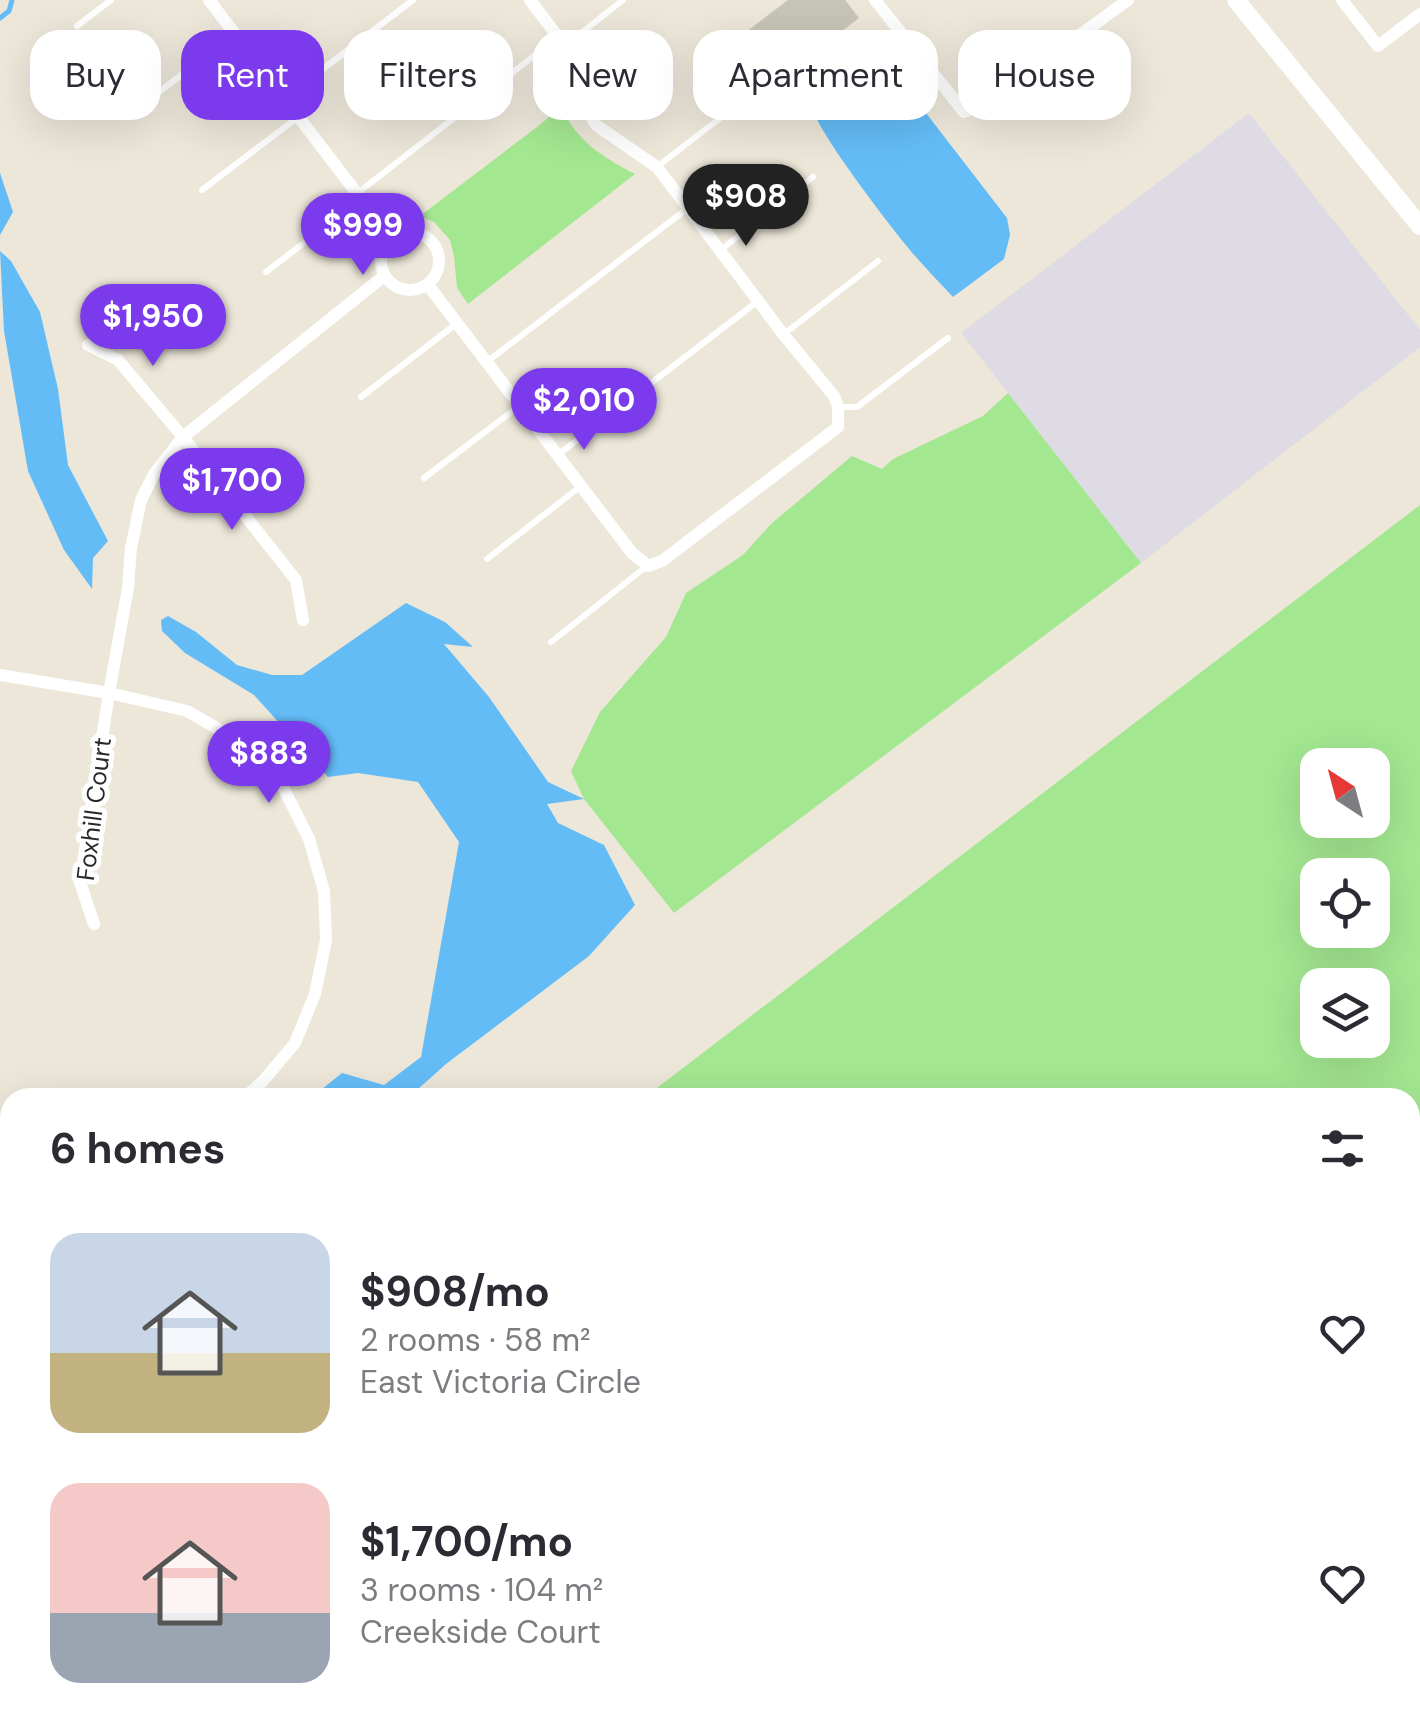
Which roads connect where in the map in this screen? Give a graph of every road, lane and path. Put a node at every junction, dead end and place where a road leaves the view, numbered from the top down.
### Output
1 (111, 0) edge
2 (413, 0) edge
3 (530, 0) edge
4 (624, 0) edge
5 (875, 0) edge
6 (1128, 0) edge
7 (1236, 0) edge
8 (1342, 0) edge
9 (213, 2) edge
10 (1420, 14) edge
11 (78, 26) dead end
12 (232, 30) edge
13 (553, 30) edge
14 (578, 30) edge
15 (533, 63) edge
16 (324, 68) edge
17 (181, 75) edge
18 (161, 90) edge
19 (294, 120) edge
20 (300, 120) edge
21 (593, 120) edge
22 (718, 120) edge
23 (657, 167) junction
24 (813, 177) dead end
25 (202, 190) dead end
26 (360, 196) junction
27 (688, 207) junction
28 (1420, 226) edge
29 (392, 238) junction
30 (720, 250) junction
31 (878, 261) dead end
32 (266, 272) dead end
33 (384, 276) junction
34 (428, 285) junction
35 (758, 301) junction
36 (457, 324) junction
37 (783, 334) junction
38 (948, 338) dead end
39 (88, 345) dead end
40 (487, 362) junction
41 (361, 396) dead end
42 (519, 406) junction
43 (838, 407) junction
44 (183, 436) junction
45 (558, 455) junction
46 (424, 478) dead end
47 (582, 486) junction
48 (487, 559) dead end
49 (648, 566) junction
50 (303, 620) dead end
51 (551, 642) dead end
52 (0, 675) edge
53 (109, 692) junction
54 (94, 924) dead end
55 (255, 1088) edge

1 - 11 lane
2 - 16 lane
3 - 13 street
4 - 14 lane
5 - 6 street
7 - 28 main road
8 - 10 street
9 - 12 street
15 - 26 lane
17 - 18 lane
19 - 25 lane
20 - 26 street
21 - 23 street
22 - 23 lane
23 - 27 street
24 - 30 lane
26 - 29 street
26 - 32 lane
27 - 30 street
27 - 40 lane
29 - 33 street
29 - 34 street
30 - 35 street
31 - 37 lane
33 - 34 street
33 - 44 street, Foxhill Court
34 - 36 street
35 - 37 street
35 - 45 lane
36 - 40 street
36 - 41 lane
37 - 43 street
38 - 43 lane
39 - 44 street
40 - 42 street
42 - 45 street
42 - 46 lane
43 - 49 street
44 - 50 street
44 - 53 street, Foxhill Court
45 - 47 street
47 - 48 lane
47 - 49 street
49 - 51 lane
52 - 53 street
53 - 54 street, Foxhill Court
53 - 55 street

